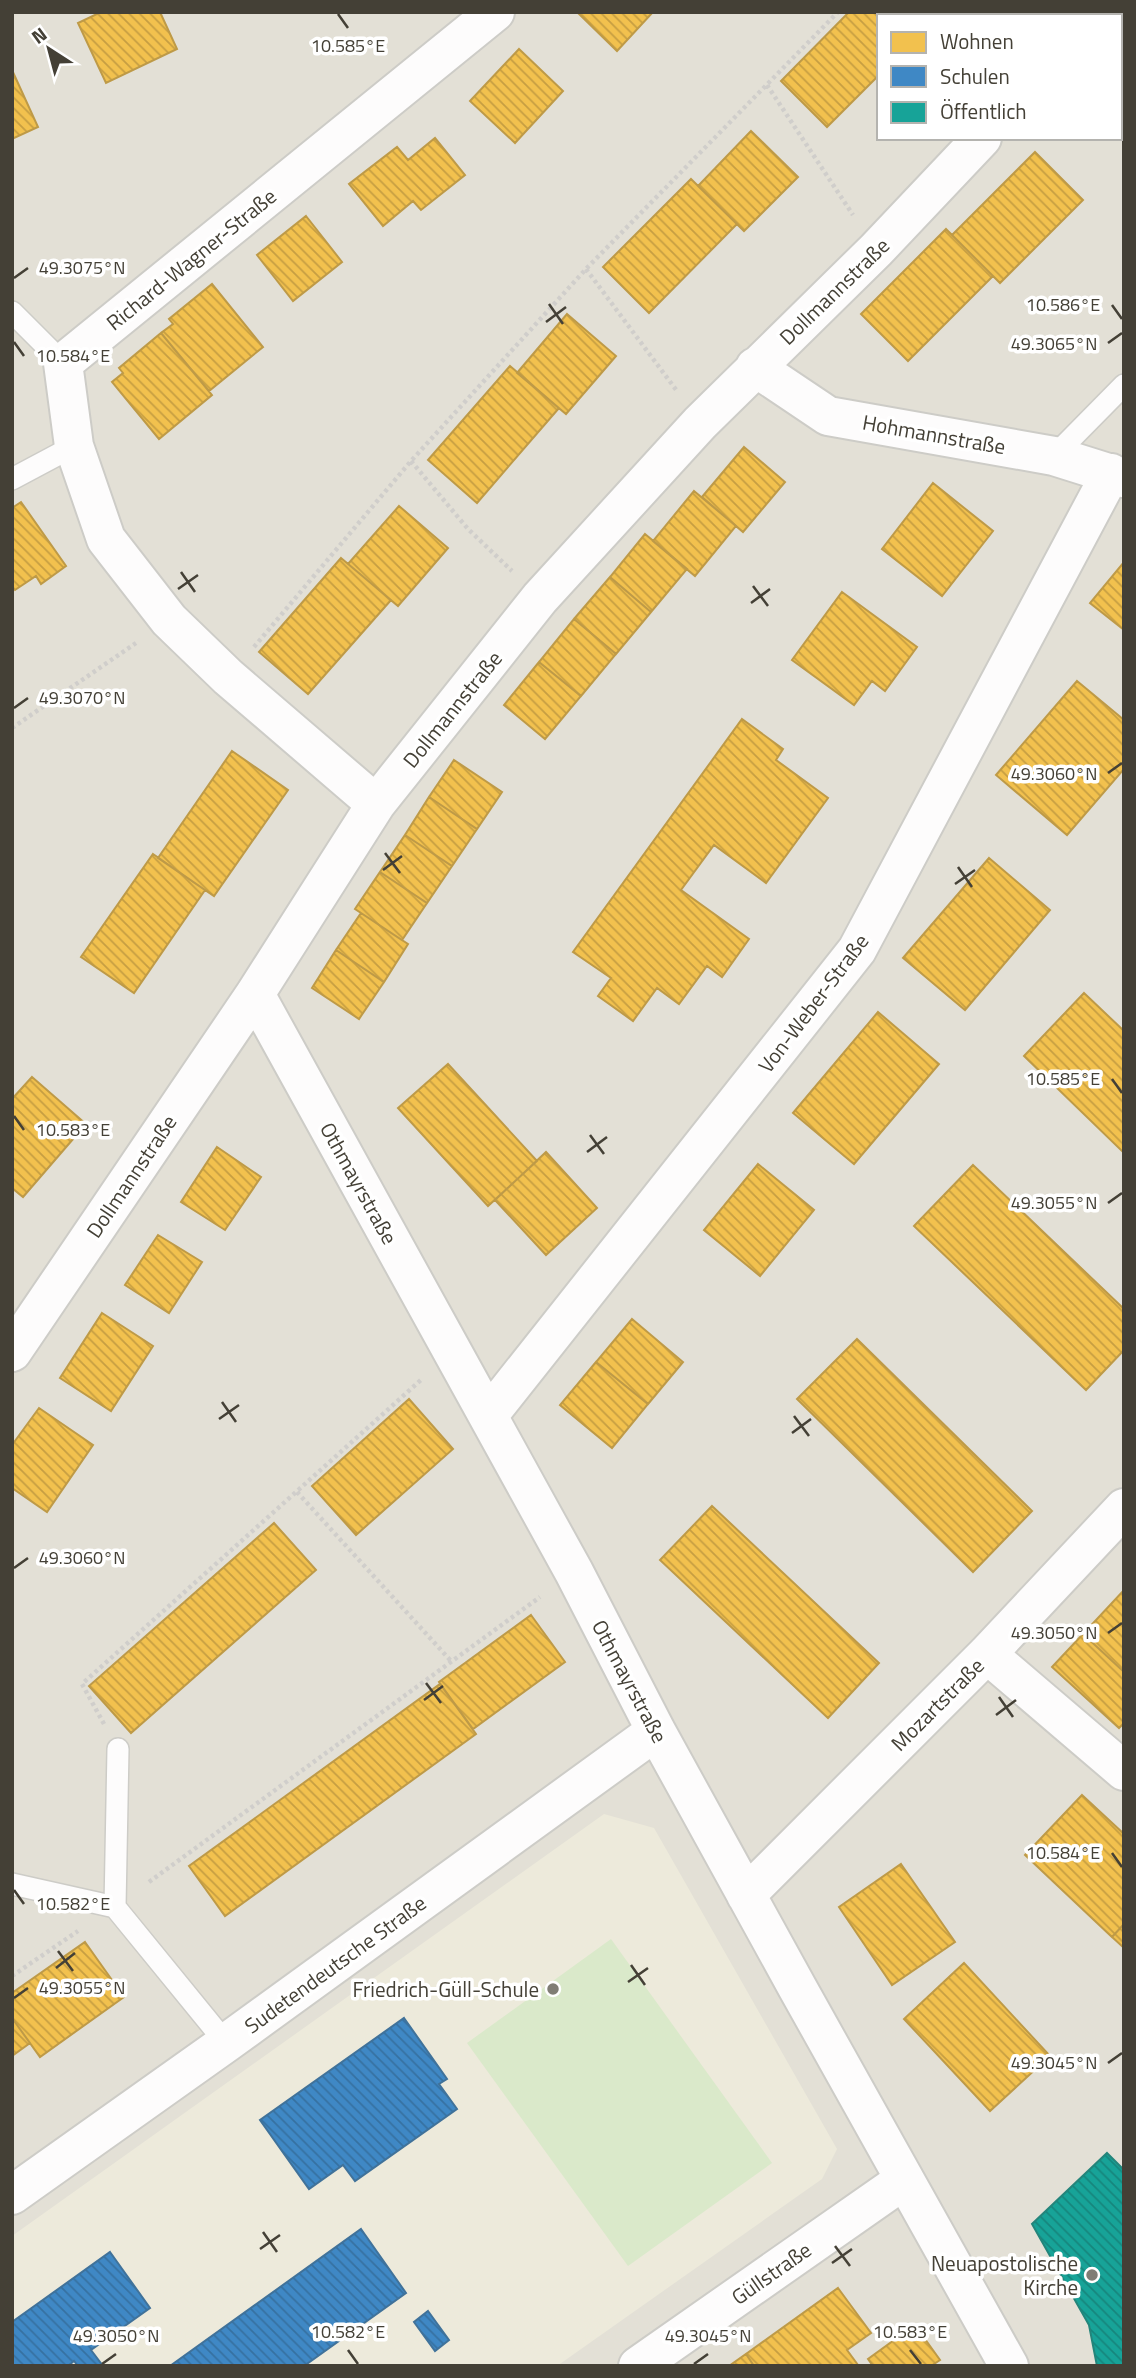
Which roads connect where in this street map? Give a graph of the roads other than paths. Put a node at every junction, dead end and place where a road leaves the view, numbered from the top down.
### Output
1 (495, 12) edge
2 (980, 140) edge
3 (12, 312) edge
4 (63, 363) junction
5 (755, 367) junction
6 (1124, 385) edge
7 (74, 446) junction
8 (1054, 456) junction
9 (1117, 475) edge
10 (12, 478) edge
11 (376, 804) junction
12 (255, 994) junction
13 (12, 1352) edge
14 (488, 1416) junction
15 (1124, 1508) edge
16 (987, 1654) junction
17 (656, 1731) junction
18 (118, 1749) road end
19 (1124, 1771) edge
20 (12, 1884) edge
21 (746, 1895) junction
22 (115, 1907) junction
23 (226, 2043) junction
24 (904, 2180) junction
25 (12, 2195) edge
26 (638, 2366) edge
27 (1009, 2366) edge

1 - 4 street, Richard-Wagner-Straße
2 - 5 street, Dollmannstraße
3 - 4 lane
4 - 7 street
5 - 8 street, Hohmannstraße
5 - 11 street, Dollmannstraße
6 - 8 lane
7 - 10 lane
7 - 11 street
8 - 9 street, Hohmannstraße
9 - 14 street, Von-Weber-Straße
11 - 12 street, Dollmannstraße
12 - 13 street, Dollmannstraße
12 - 14 street, Othmayrstraße
14 - 17 street, Othmayrstraße
15 - 16 street, Mozartstraße
16 - 19 street
16 - 21 street, Mozartstraße
17 - 21 street, Othmayrstraße
17 - 23 street, Sudetendeutsche Straße
18 - 22 lane
20 - 22 lane
21 - 24 street, Othmayrstraße
22 - 23 lane
23 - 25 street, Sudetendeutsche Straße
24 - 26 street, Güllstraße
24 - 27 street, Othmayrstraße

